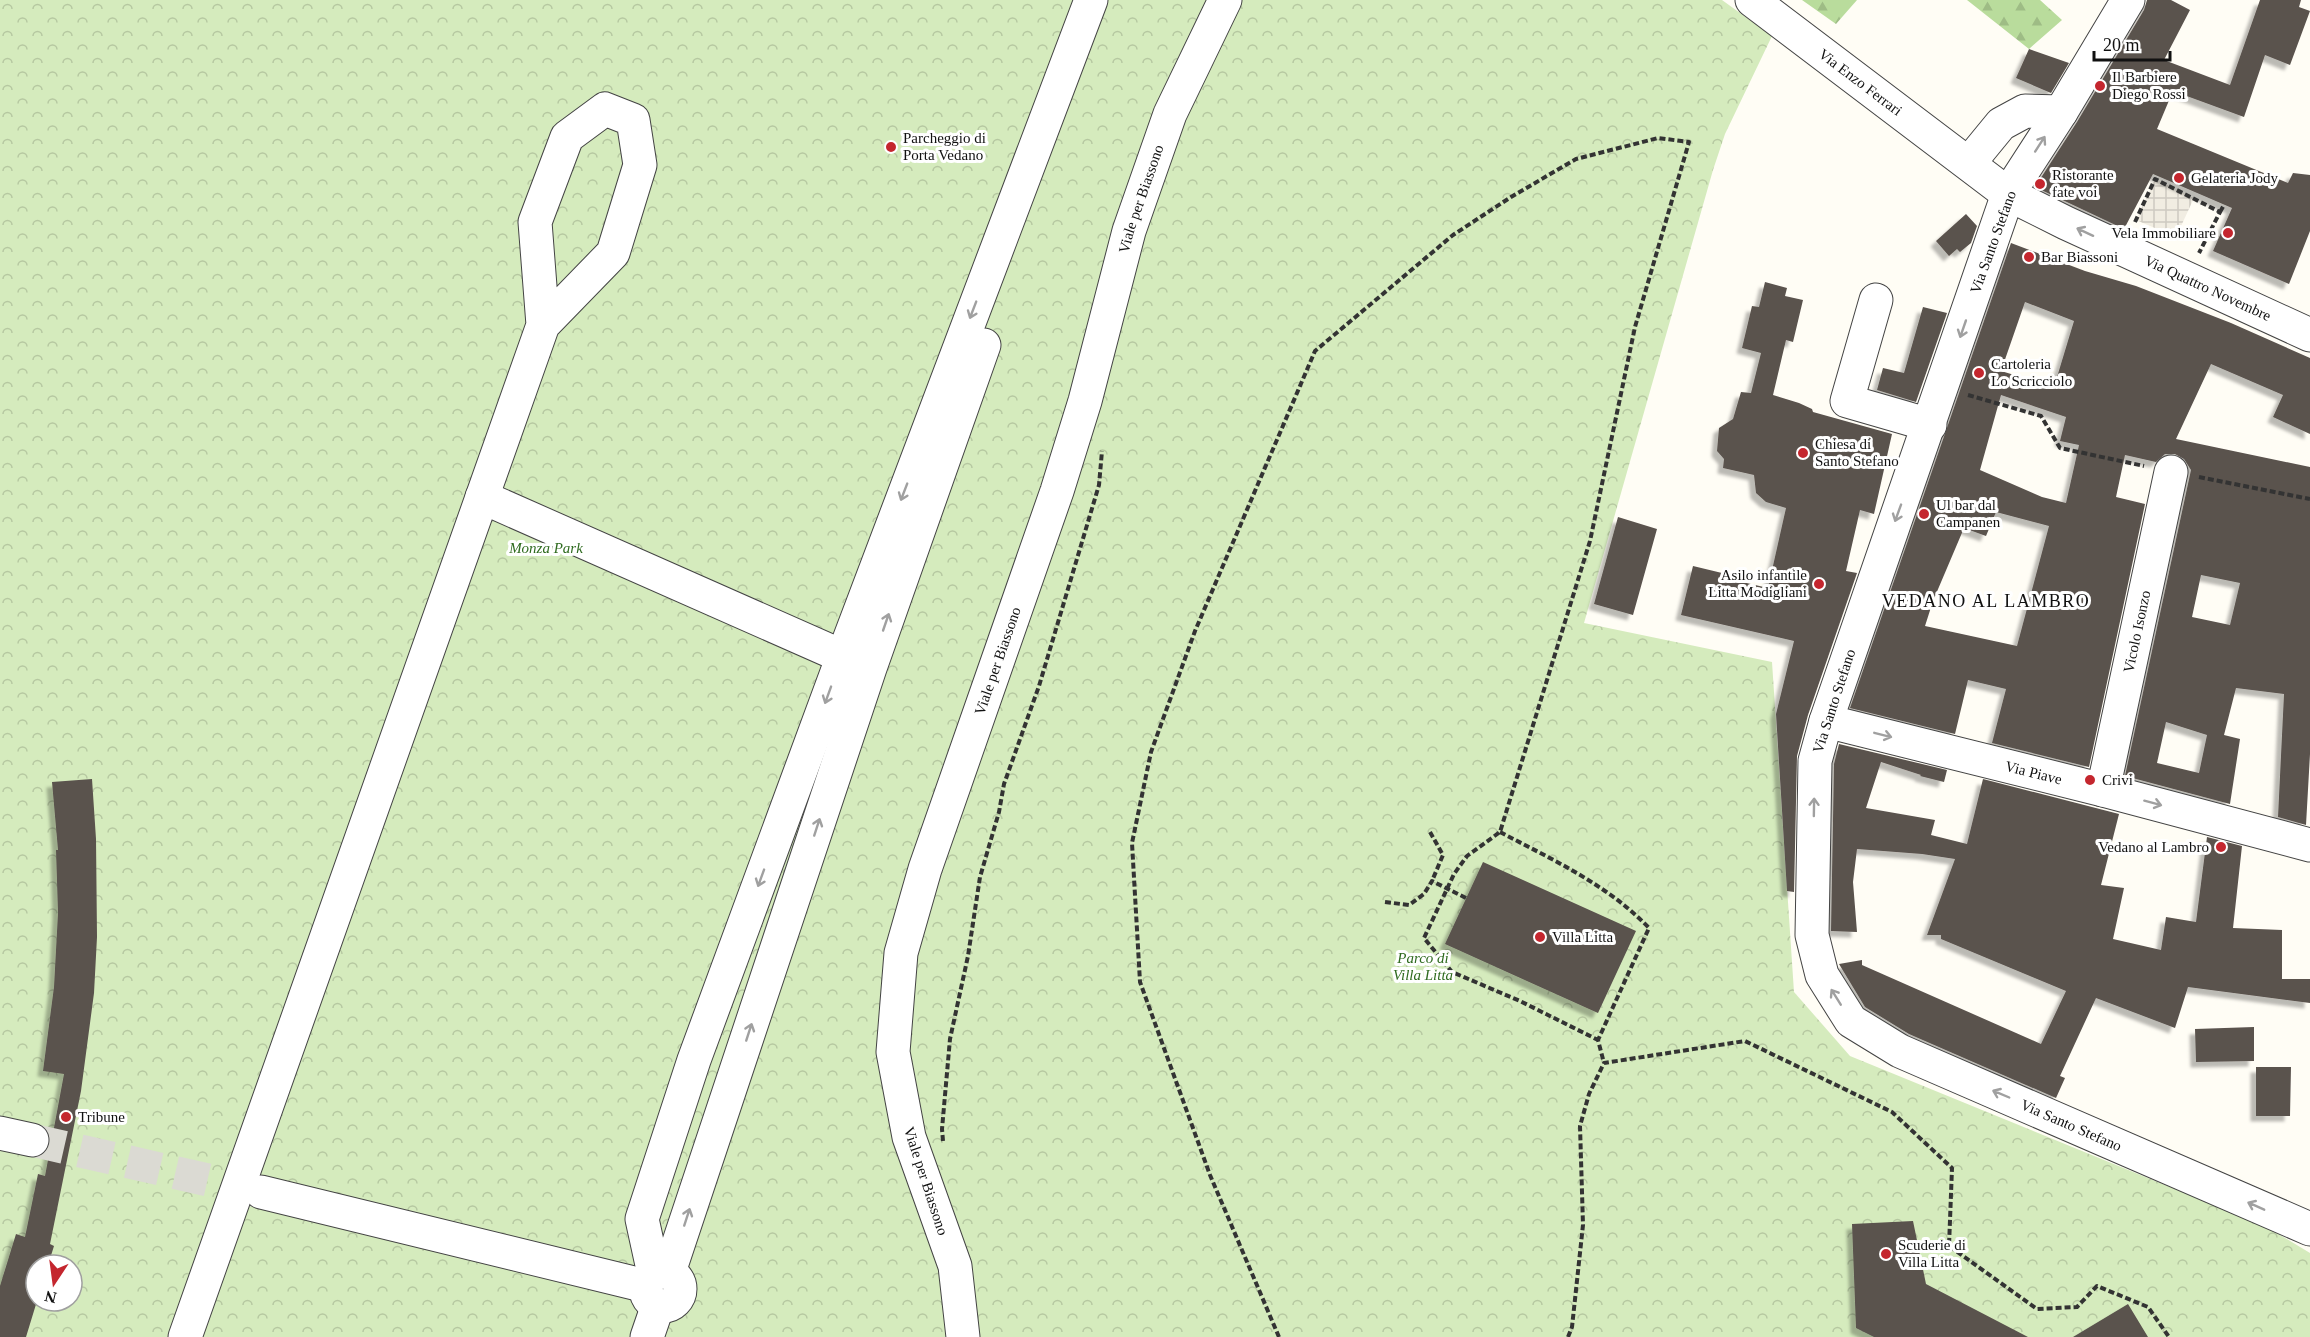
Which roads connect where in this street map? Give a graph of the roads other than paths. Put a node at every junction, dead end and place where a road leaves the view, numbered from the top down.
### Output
1 (1091, 0) edge
2 (1114, 0) edge
3 (1225, 0) edge
4 (1752, 0) edge
5 (2128, 0) edge
6 (2061, 112) junction
7 (1969, 164) junction
8 (2008, 194) junction
9 (1875, 300) dead end
10 (543, 325) junction
11 (2310, 335) edge
12 (1930, 425) junction
13 (2171, 472) dead end
14 (482, 497) junction
15 (856, 662) junction
16 (1826, 721) junction
17 (2103, 790) junction
18 (2310, 845) edge
19 (0, 1133) edge
20 (32, 1140) tunnel mouth
21 (261, 1192) tunnel mouth
22 (2310, 1229) edge
23 (657, 1284) junction
24 (184, 1337) edge
25 (647, 1337) edge
26 (963, 1337) edge

1 -> 15 street
15 -> 2 street
3 - 26 street, Viale per Biassono
4 - 7 street, Via Enzo Ferrari
5 - 6 street, Via Santo Stefano
6 - 7 street
8 -> 6 street, Via Santo Stefano
7 - 8 street, Via Enzo Ferrari
11 -> 8 street, Via Quattro Novembre
8 -> 12 street, Via Santo Stefano
9 - 12 street
10 - 10 street
10 - 14 street
12 -> 16 street, Via Santo Stefano
13 - 17 street, Vicolo Isonzo
14 - 15 street
14 - 24 street
23 -> 15 street
15 -> 23 street
16 -> 17 street, Via Piave
22 -> 16 street, Via Santo Stefano
17 -> 18 street, Via Piave
19 - 20 street
21 - 23 street
23 - 25 street

